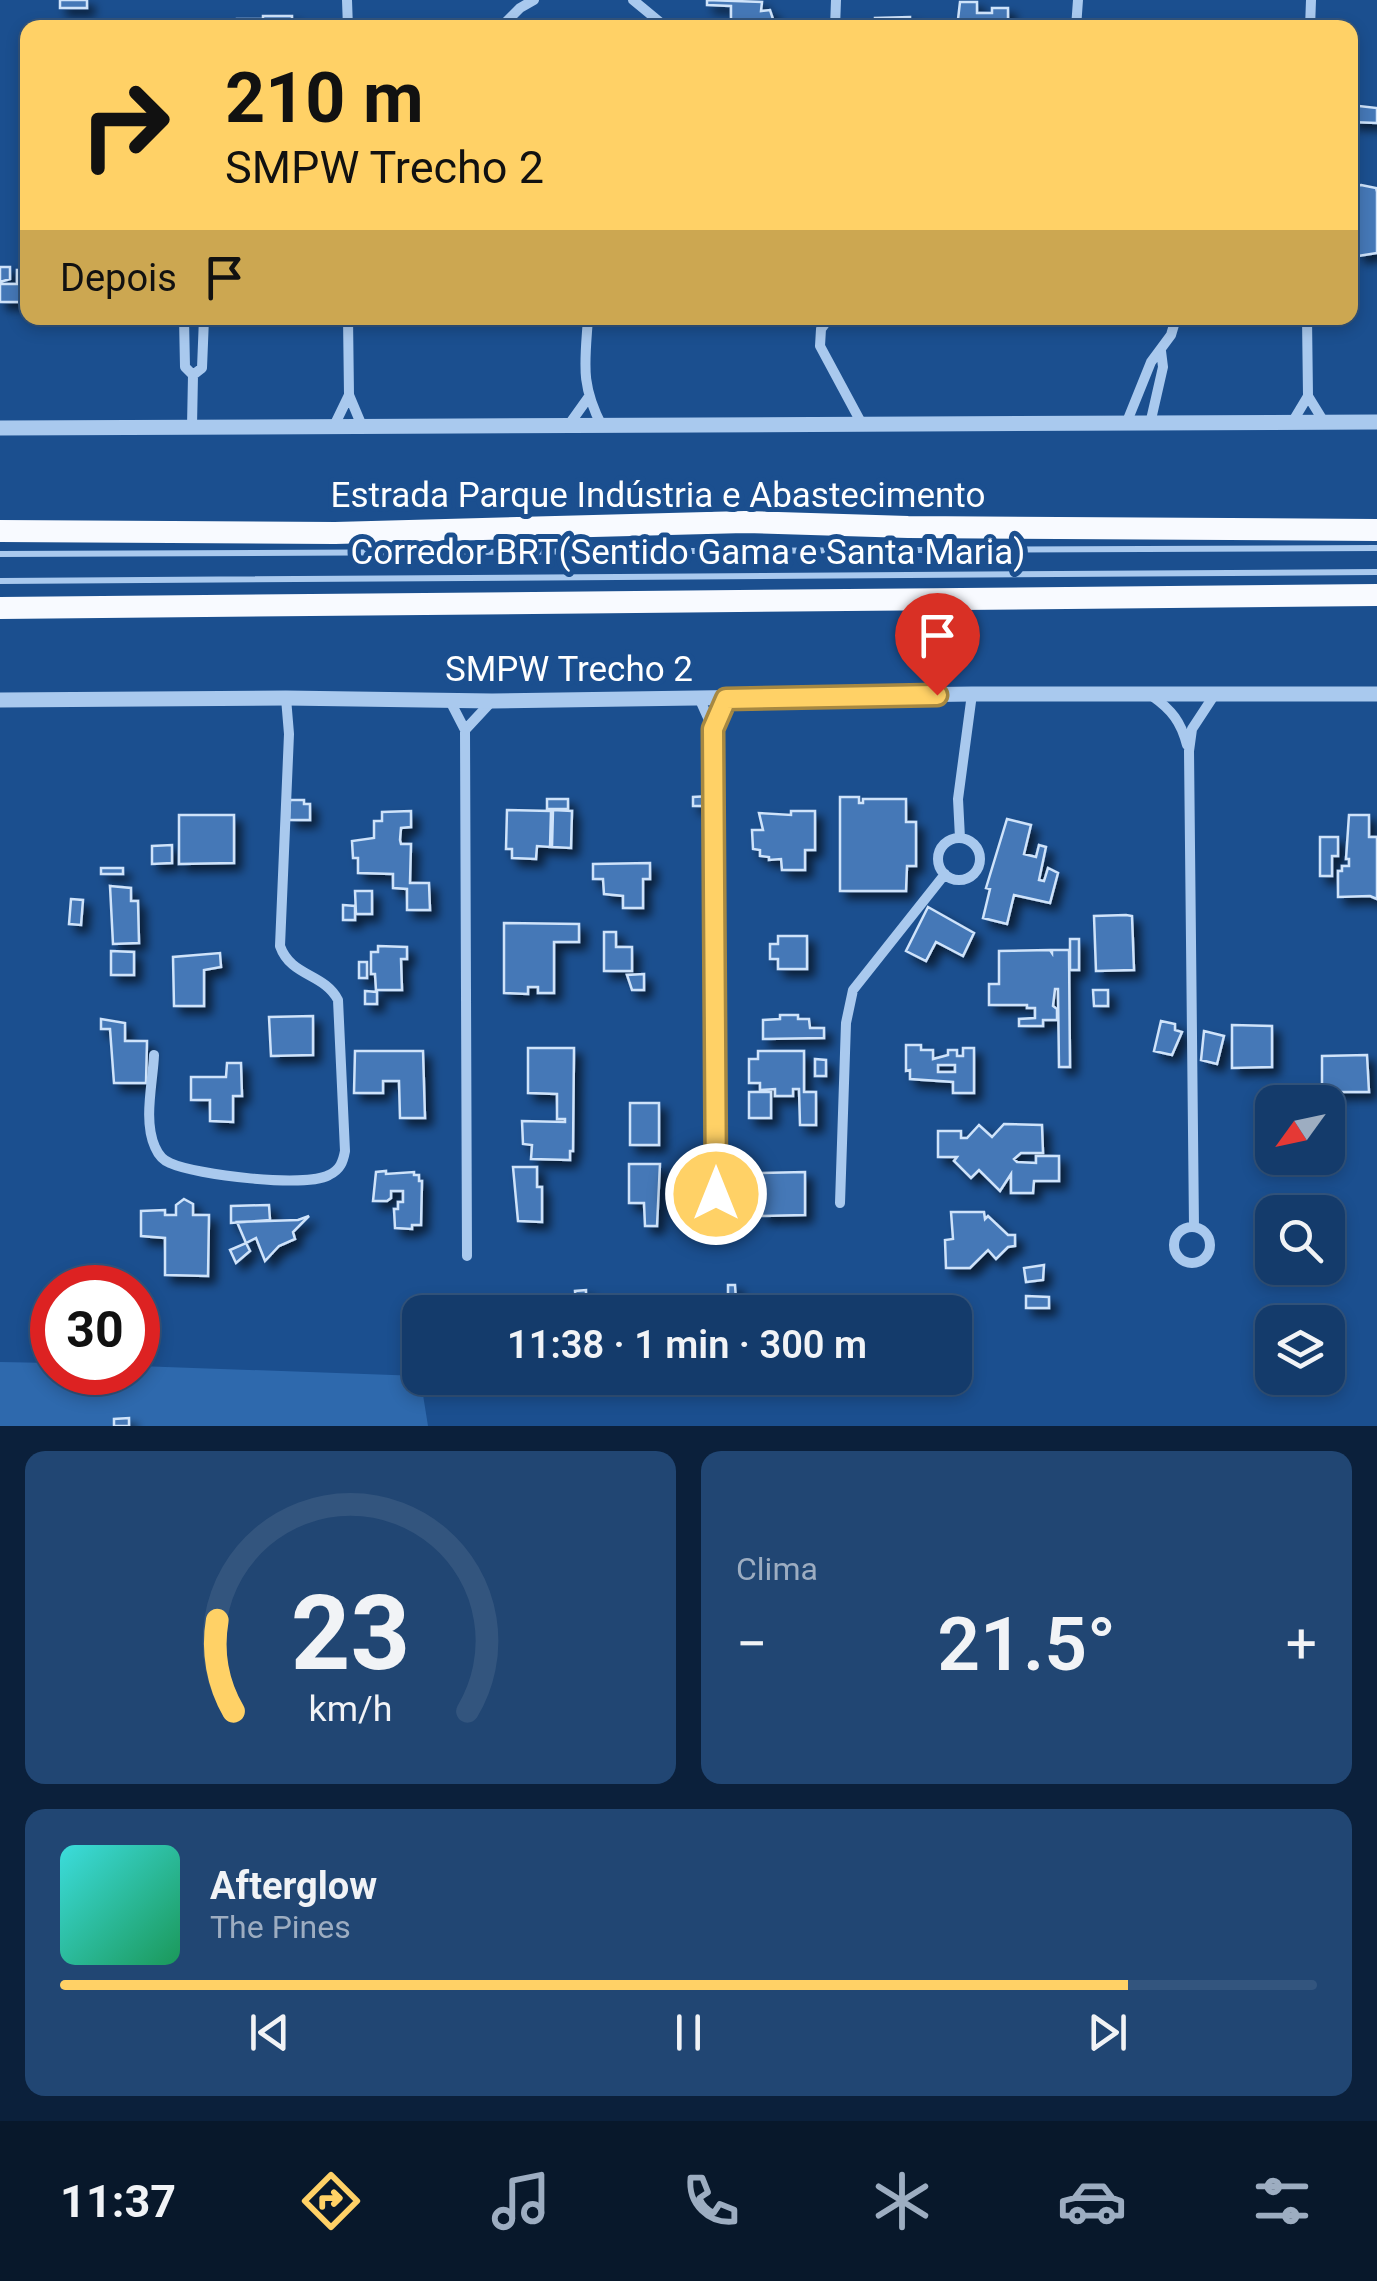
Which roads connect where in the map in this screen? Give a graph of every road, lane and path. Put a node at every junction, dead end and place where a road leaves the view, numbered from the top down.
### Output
1 (534, 0) edge
2 (633, 0) edge
3 (508, 20) edge
4 (657, 20) edge
5 (184, 325) edge
6 (204, 325) edge
7 (348, 325) edge
8 (588, 325) edge
9 (825, 325) edge
10 (1174, 325) edge
11 (1307, 325) edge
12 (1161, 351) junction
13 (193, 375) junction
14 (349, 395) junction
15 (1308, 396) junction
16 (588, 398) junction
17 (1293, 421) junction
18 (1324, 422) junction
19 (1377, 422) edge
20 (1126, 424) junction
21 (1150, 424) junction
22 (192, 426) junction
23 (334, 426) junction
24 (362, 426) junction
25 (568, 426) junction
26 (602, 426) junction
27 (863, 426) junction
28 (0, 428) edge
29 (1377, 530) edge
30 (0, 531) edge
31 (1377, 548) edge
32 (0, 554) edge
33 (1377, 572) edge
34 (0, 581) edge
35 (1377, 595) edge
36 (0, 608) edge
37 (972, 694) junction
38 (1377, 694) edge
39 (1152, 696) junction
40 (1214, 697) junction
41 (286, 698) junction
42 (450, 699) junction
43 (726, 699) junction
44 (0, 700) edge
45 (700, 700) junction
46 (492, 701) junction
47 (713, 729) junction
48 (465, 730) junction
49 (1189, 751) junction
50 (960, 838) junction
51 (945, 874) junction
52 (154, 1055) dead end
53 (716, 1194) dead end
54 (840, 1202) dead end
55 (1194, 1227) dead end
56 (467, 1256) dead end

1 - 3 street
2 - 4 street
5 - 13 street
6 - 13 street
7 - 14 street
8 - 16 street
9 - 27 street
10 - 12 street
11 - 15 street
12 - 20 street
12 - 21 street
13 - 22 street
14 - 23 street
14 - 24 street
15 - 17 street
15 - 18 street
16 - 25 street
16 - 26 street
17 - 18 street
17 - 21 street
18 - 19 street
20 - 21 street
20 - 27 street
22 - 23 street
22 - 28 street
23 - 24 street
24 - 25 street
25 - 26 street
26 - 27 street
29 - 30 highway, Estrada Parque Indústria e Abastecimento
31 - 32 lane
33 - 34 lane, Corredor BRT(Sentido Gama e Santa Maria)
35 - 36 highway
37 - 39 street, SMPW Trecho 2
37 - 43 street, SMPW Trecho 2
37 - 50 street
38 - 40 street, SMPW Trecho 2
39 - 40 street, SMPW Trecho 2
39 - 49 street
40 - 49 street
41 - 42 street, SMPW Trecho 2
41 - 44 street, SMPW Trecho 2
41 - 52 street
42 - 46 street, SMPW Trecho 2
42 - 48 street
43 - 45 street, SMPW Trecho 2
43 - 47 street
45 - 46 street, SMPW Trecho 2
45 - 47 street
46 - 48 street
47 - 53 street
48 - 56 street
49 - 55 street
50 - 51 street
50 - 51 street
51 - 54 street

